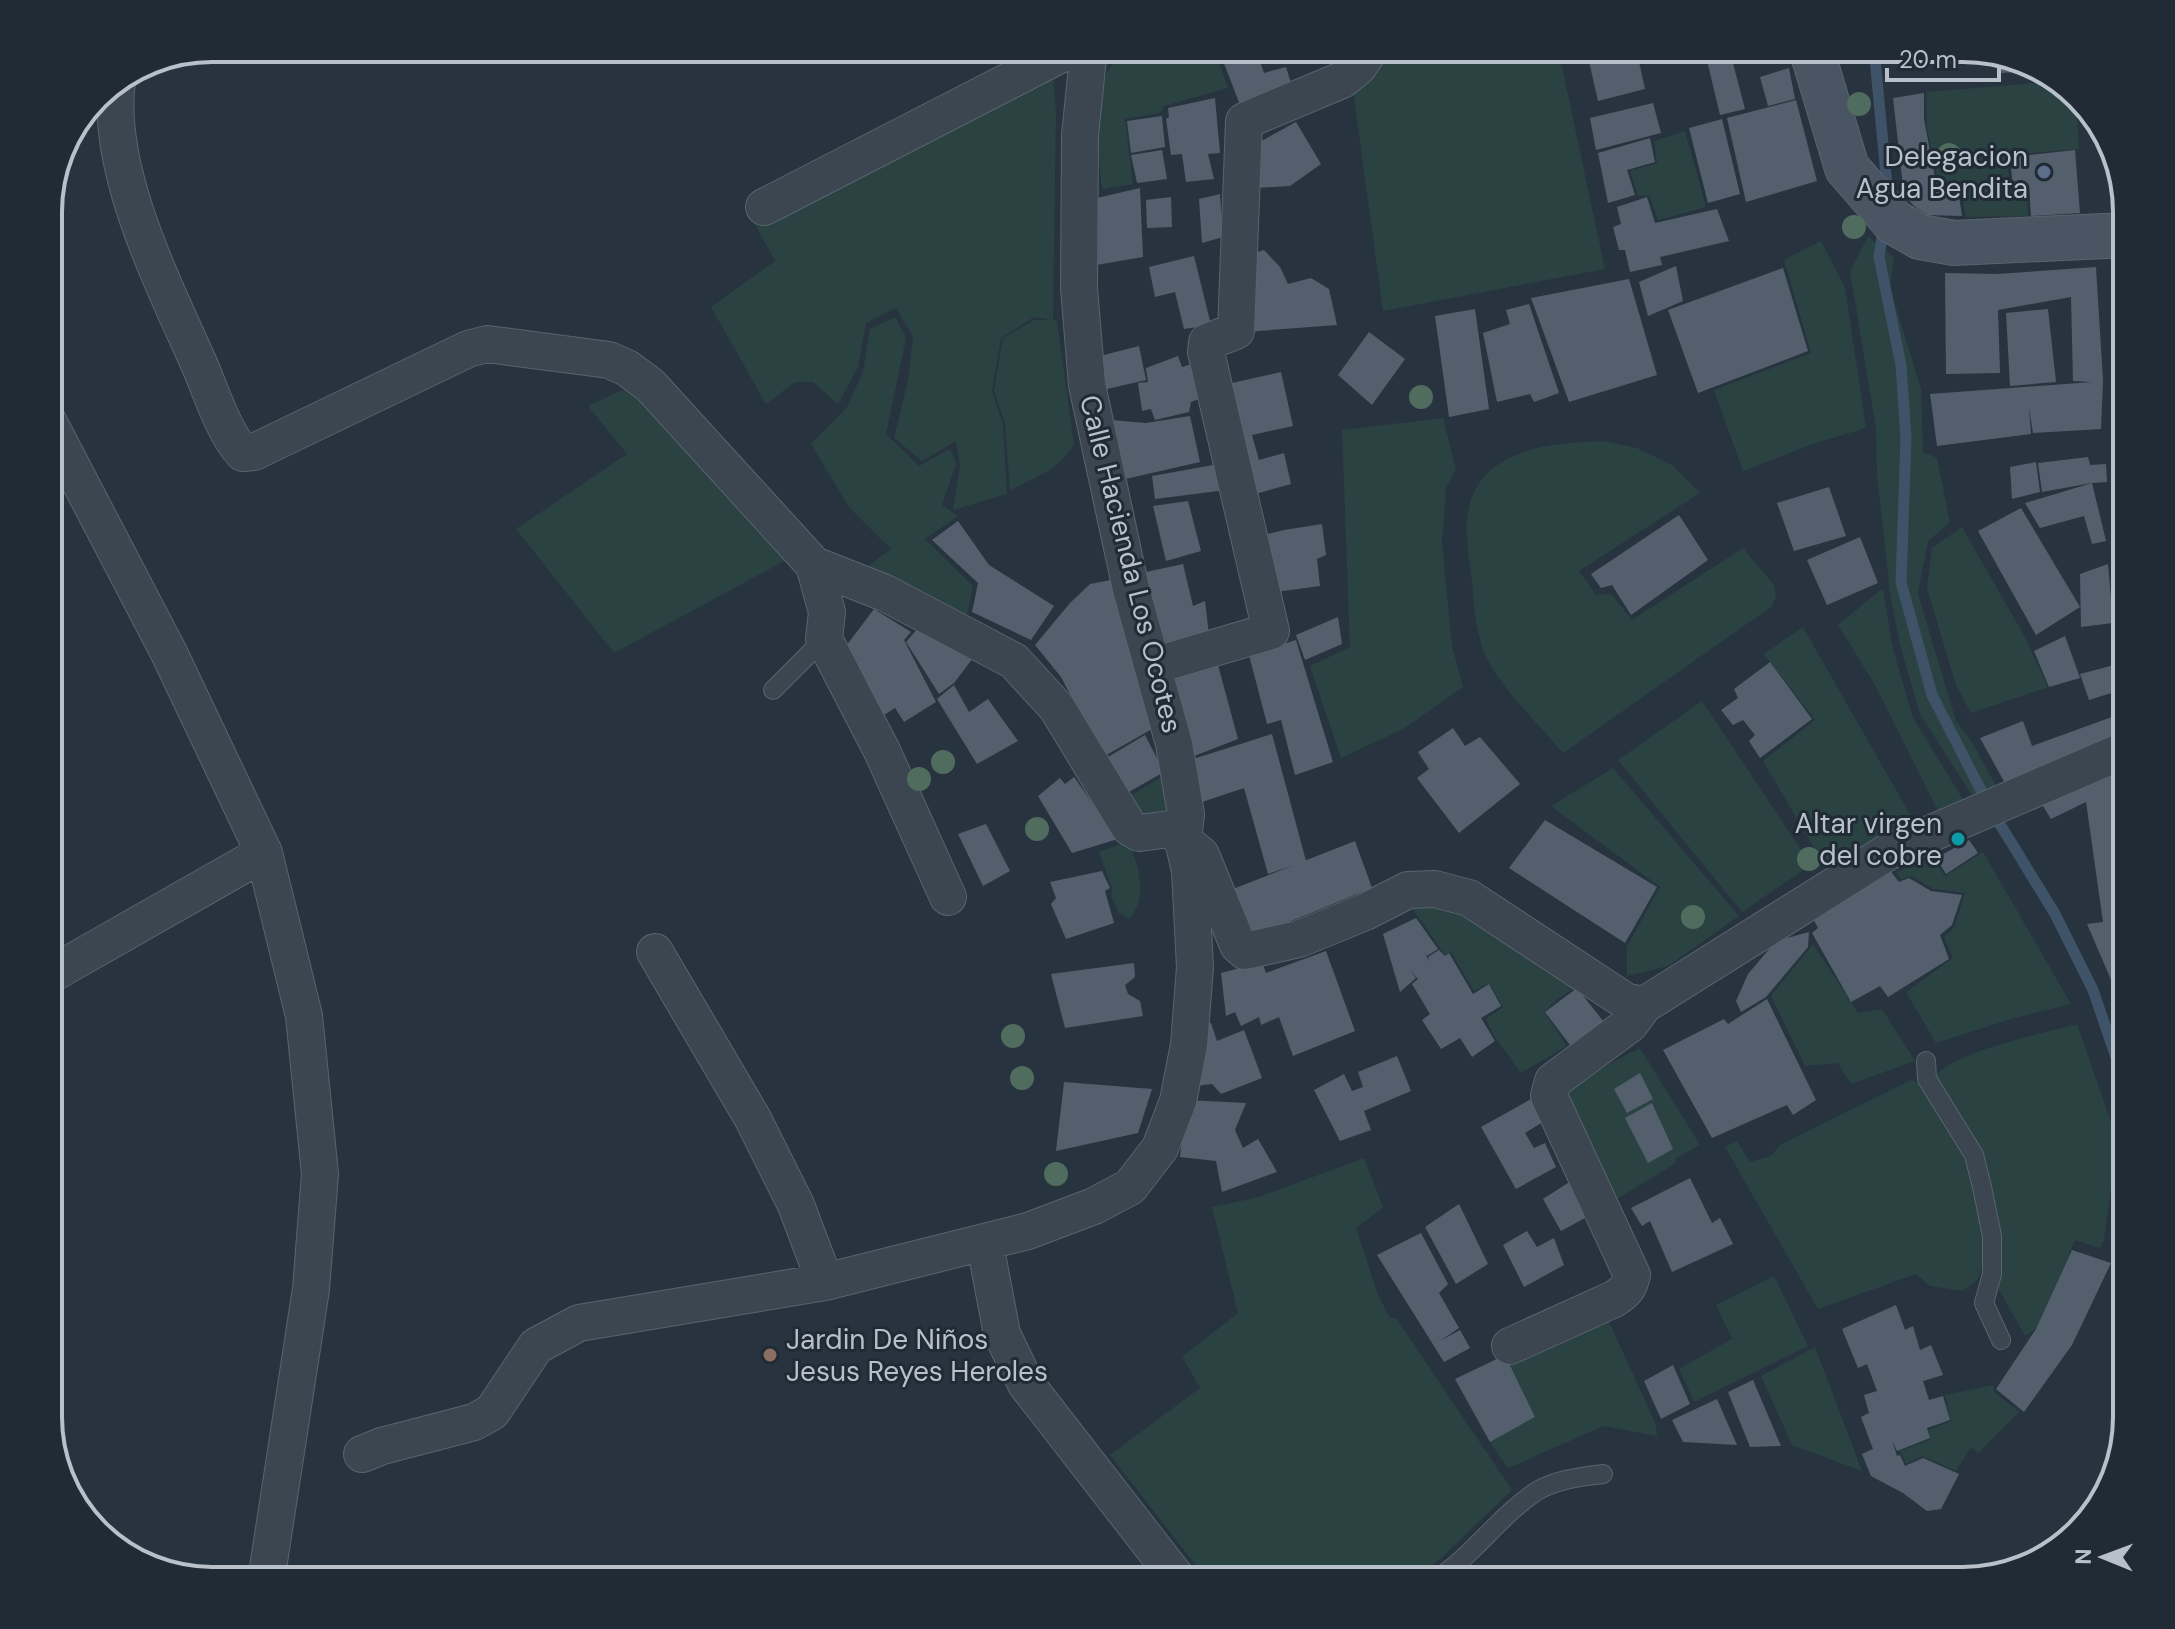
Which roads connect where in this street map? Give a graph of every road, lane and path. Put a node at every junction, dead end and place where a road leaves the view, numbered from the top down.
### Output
1 (1046, 62) edge
2 (1088, 62) edge
3 (1361, 62) edge
4 (1815, 62) edge
5 (108, 104) edge
6 (764, 207) dead end
7 (2113, 236) edge
8 (62, 448) edge
9 (814, 565) junction
10 (824, 639) junction
11 (1153, 666) junction
12 (773, 690) dead end
13 (2113, 755) edge
14 (1183, 840) junction
15 (264, 853) junction
16 (948, 897) dead end
17 (655, 952) dead end
18 (62, 968) edge
19 (1644, 1005) junction
20 (1926, 1061) dead end
21 (985, 1244) junction
22 (825, 1282) junction
23 (2001, 1340) dead end
24 (1510, 1346) dead end
25 (362, 1454) dead end
26 (1603, 1474) dead end
27 (268, 1567) edge
28 (1168, 1567) edge
29 (1454, 1567) edge

1 - 6 street
2 - 11 street, Calle Hacienda Los Ocotes
3 - 11 street
4 - 7 main road
5 - 9 street
8 - 15 street
9 - 10 street
9 - 14 street
10 - 12 lane
10 - 16 street
11 - 14 street, Calle Hacienda Los Ocotes
13 - 19 street
14 - 19 street
14 - 21 street, Calle Hacienda Los Ocotes
15 - 18 street
15 - 27 street
17 - 22 street
19 - 24 street
20 - 23 lane
21 - 22 street, Calle Hacienda Los Ocotes
21 - 28 street
22 - 25 street, Calle Hacienda Los Ocotes
26 - 29 lane

